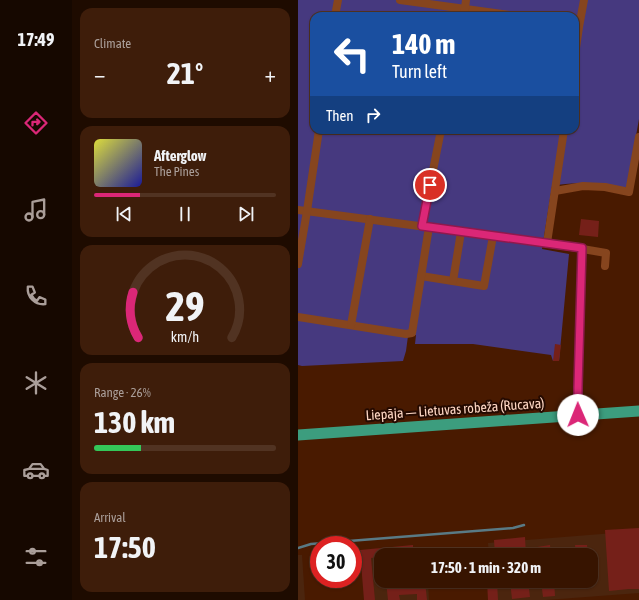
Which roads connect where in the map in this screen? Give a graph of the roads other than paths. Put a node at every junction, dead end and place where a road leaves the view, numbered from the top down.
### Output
1 (338, 0) edge
2 (400, 0) edge
3 (466, 0) edge
4 (584, 0) edge
5 (336, 12) edge
6 (459, 12) edge
7 (464, 12) edge
8 (579, 19) edge
9 (318, 134) edge
10 (440, 134) edge
11 (563, 134) edge
12 (639, 137) edge
13 (555, 191) junction
14 (298, 210) edge
15 (307, 211) junction
16 (370, 219) junction
17 (426, 227) junction
18 (461, 232) junction
19 (494, 236) junction
20 (547, 243) junction
21 (582, 248) junction
22 (298, 264) edge
23 (605, 266) dead end
24 (421, 276) junction
25 (453, 281) junction
26 (298, 318) edge
27 (351, 325) junction
28 (639, 411) edge
29 (578, 415) junction
30 (298, 436) edge

1 - 5 street
2 - 6 street
3 - 7 street
4 - 8 street
9 - 15 street
10 - 17 street
11 - 13 street
12 - 13 street
13 - 20 street
14 - 15 street
15 - 16 street
15 - 22 street
16 - 17 street
16 - 27 street
17 - 18 street
17 - 24 street
18 - 19 street
18 - 25 street
19 - 20 street
19 - 25 street
20 - 21 street
21 - 23 street
21 - 29 street
24 - 25 street
24 - 27 street
26 - 27 street
28 - 29 highway, Liepāja — Lietuvas robeža (Rucava)
29 - 30 highway, Liepāja — Lietuvas robeža (Rucava)

